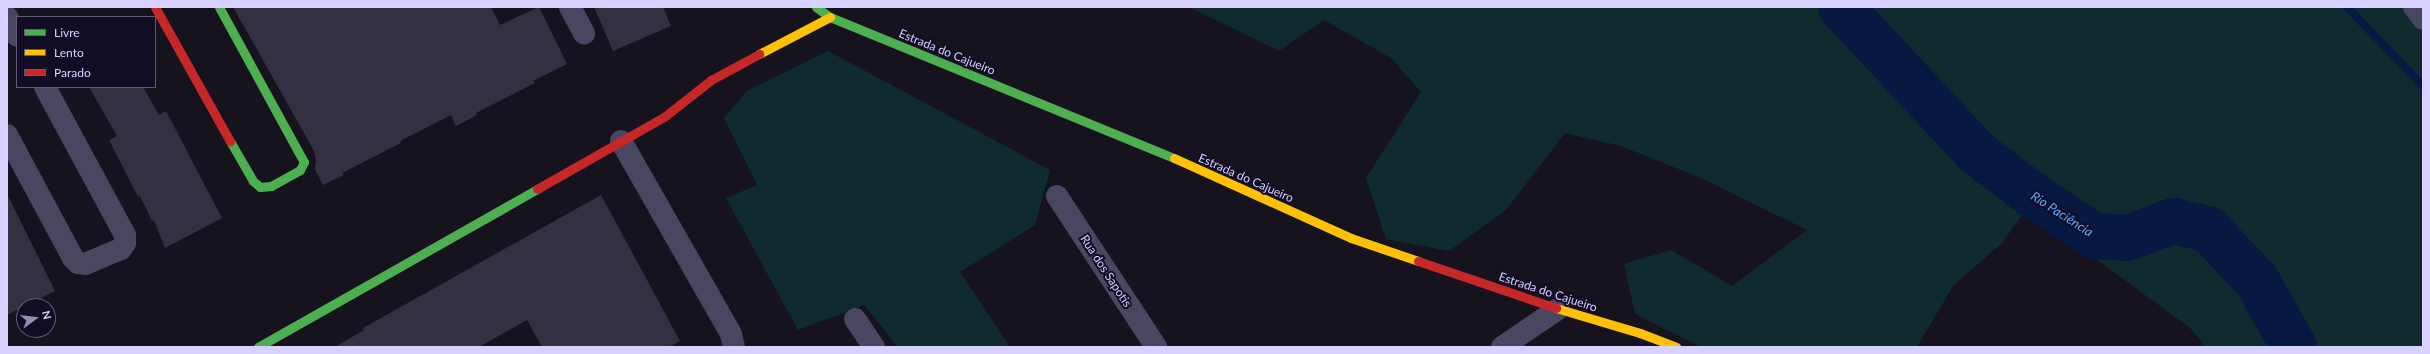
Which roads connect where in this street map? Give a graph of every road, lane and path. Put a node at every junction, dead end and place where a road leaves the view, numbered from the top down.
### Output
1 (155, 7) edge
2 (219, 7) edge
3 (570, 7) edge
4 (816, 7) edge
5 (2414, 7) edge
6 (7, 17) edge
7 (830, 17) junction
8 (2423, 19) edge
9 (584, 33) dead end
10 (16, 34) edge
11 (46, 88) edge
12 (7, 135) edge
13 (621, 141) junction
14 (1056, 196) dead end
15 (1558, 310) junction
16 (856, 319) dead end
17 (258, 347) edge
18 (734, 347) edge
19 (874, 347) edge
20 (1156, 347) edge
21 (1502, 347) edge
22 (1676, 347) edge

1 - 2 street
3 - 9 street
4 - 7 street, Estrada do Cajueiro
5 - 8 street
6 - 10 street
7 - 13 street
7 - 15 street, Estrada do Cajueiro
11 - 12 street
13 - 17 street
13 - 18 street
14 - 20 street, Rua dos Sapotis
15 - 21 street
15 - 22 street, Estrada do Cajueiro
16 - 19 street

